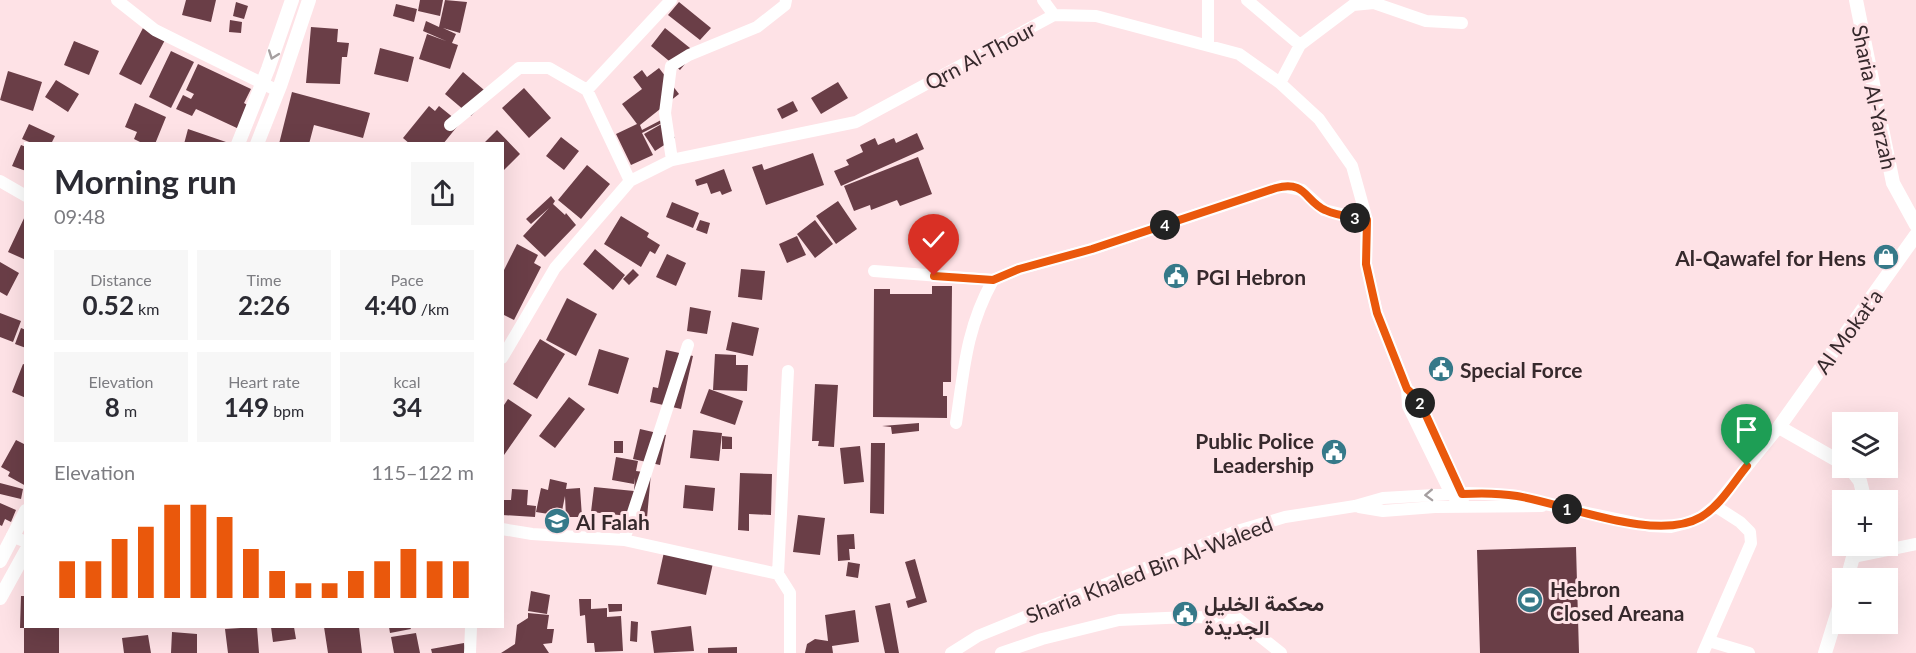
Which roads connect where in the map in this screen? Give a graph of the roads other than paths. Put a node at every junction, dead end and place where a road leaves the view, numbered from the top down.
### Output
1 (117, 0) edge
2 (292, 0) edge
3 (309, 0) edge
4 (671, 0) edge
5 (786, 0) edge
6 (1043, 0) edge
7 (1208, 0) edge
8 (1247, 0) edge
9 (1856, 0) edge
10 (1054, 15) junction
11 (1462, 22) dead end
12 (1208, 45) junction
13 (1300, 45) junction
14 (1280, 83) junction
15 (262, 84) junction
16 (587, 90) junction
17 (278, 91) junction
18 (450, 125) dead end
19 (239, 142) edge
20 (258, 142) edge
21 (672, 160) junction
22 (0, 181) edge
23 (630, 181) junction
24 (24, 195) edge
25 (1367, 220) junction
26 (1916, 225) edge
27 (1916, 236) edge
28 (874, 271) dead end
29 (993, 280) junction
30 (688, 345) dead end
31 (504, 355) edge
32 (788, 371) dead end
33 (956, 423) dead end
34 (1779, 427) junction
35 (1832, 457) edge
36 (1459, 498) junction
37 (1355, 506) junction
38 (1715, 506) junction
39 (24, 515) edge
40 (504, 529) edge
41 (12, 536) junction
42 (624, 540) junction
43 (24, 541) edge
44 (1916, 544) edge
45 (1898, 546) edge
46 (24, 555) edge
47 (0, 561) edge
48 (778, 574) junction
49 (0, 598) edge
50 (471, 628) edge
51 (1832, 630) edge
52 (1709, 641) junction
53 (470, 653) edge
54 (790, 653) edge
55 (951, 653) edge
56 (1001, 653) edge
57 (1281, 653) edge
58 (1703, 653) edge
59 (1749, 653) edge
60 (1825, 653) edge

1 - 15 street
2 -> 15 street
3 - 17 street
4 - 16 street
5 - 21 street
6 - 10 street
7 - 12 street
8 - 13 street
9 - 26 street, Sharia Al-Yarzah
10 - 12 street, Qrn Al-Thour
10 - 21 street, Qrn Al-Thour
11 - 13 street
12 - 14 street, Qrn Al-Thour
13 - 14 street
14 - 25 street, Qrn Al-Thour
15 - 17 street
15 - 19 street
16 - 18 street
16 - 23 street
17 - 20 street
21 - 23 street, Qrn Al-Thour
22 - 24 street
23 - 31 street, Qrn Al-Thour
25 - 29 street
25 - 36 street, Qrn Al-Thour
27 - 34 street, Al Mokat'a
28 - 29 street
29 - 33 street
30 - 42 street
32 - 48 street
34 - 35 street
34 - 38 street
36 -> 37 street
36 - 37 street
36 - 38 street
37 - 55 street, Sharia Khaled Bin Al-Waleed
38 - 52 street
39 - 41 street
40 - 42 street
41 - 43 street
41 - 47 street
42 - 48 street
44 - 45 street
46 - 49 street
48 - 54 street
50 - 53 street
51 - 60 street
52 - 58 street
52 - 59 street
56 - 57 street

